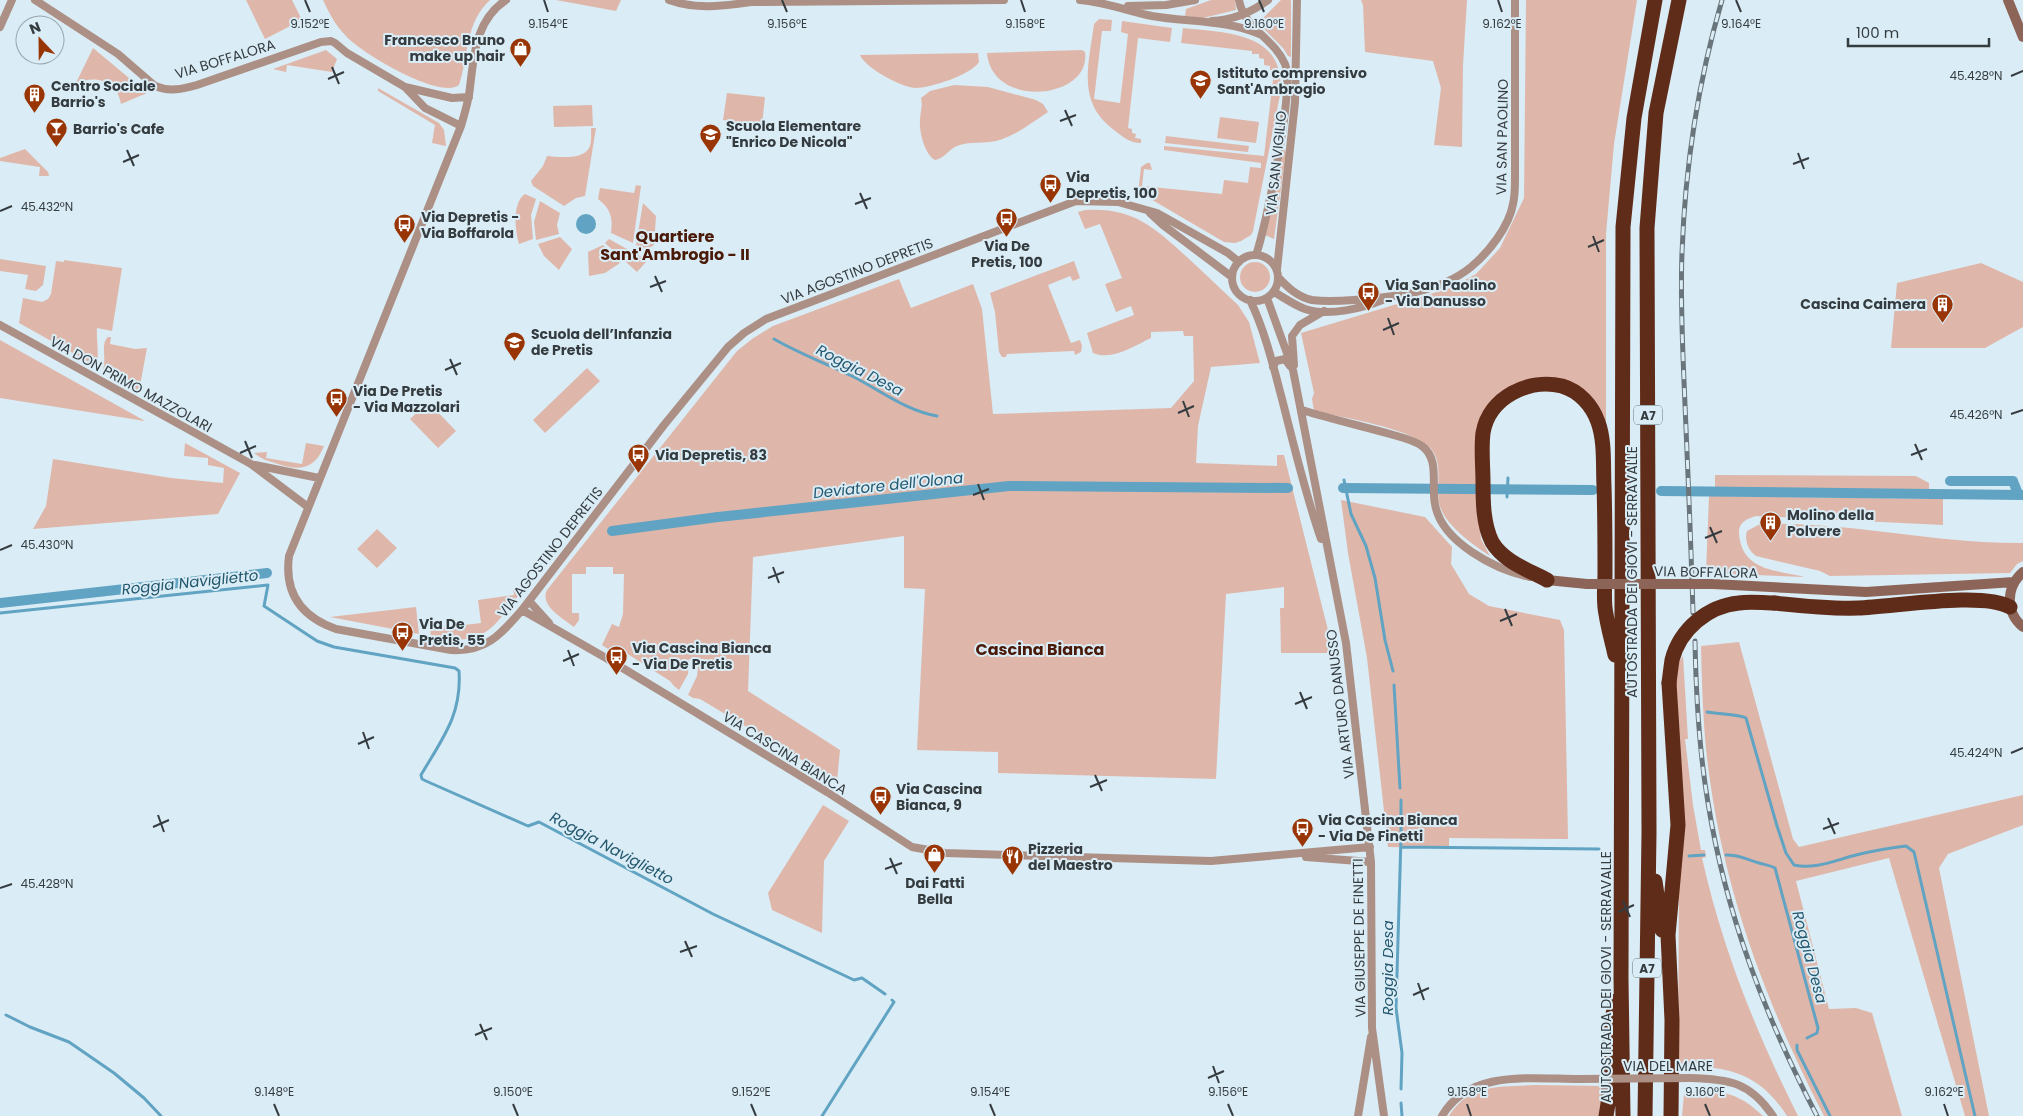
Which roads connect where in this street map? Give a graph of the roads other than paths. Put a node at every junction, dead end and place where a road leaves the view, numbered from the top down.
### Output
1 (12, 0) edge
2 (35, 0) edge
3 (506, 0) edge
4 (669, 0) edge
5 (744, 0) edge
6 (1004, 0) edge
7 (1080, 0) edge
8 (1195, 0) edge
9 (1239, 0) edge
10 (1268, 0) edge
11 (1297, 0) edge
12 (1515, 0) edge
13 (1655, 0) edge
14 (1679, 0) edge
15 (2008, 0) edge
16 (752, 2) junction
17 (1119, 6) junction
18 (1244, 14) junction
19 (1203, 22) junction
20 (0, 27) edge
21 (1265, 37) junction
22 (2023, 37) edge
23 (405, 88) junction
24 (468, 97) junction
25 (461, 126) junction
26 (1148, 211) junction
27 (1256, 254) junction
28 (1239, 262) junction
29 (1278, 273) junction
30 (1232, 277) junction
31 (1274, 292) junction
32 (1394, 295) junction
33 (1266, 298) junction
34 (1250, 300) junction
35 (1324, 311) junction
36 (0, 325) edge
37 (1273, 366) junction
38 (1293, 370) junction
39 (1302, 410) junction
40 (251, 464) junction
41 (319, 478) junction
42 (308, 506) junction
43 (1328, 560) junction
44 (2023, 572) edge
45 (1547, 580) junction
46 (2014, 582) junction
47 (529, 601) junction
48 (2010, 607) junction
49 (522, 610) junction
50 (552, 626) junction
51 (2023, 627) edge
52 (1621, 678) junction
53 (1649, 833) junction
54 (1370, 847) junction
55 (1288, 855) junction
56 (1372, 862) junction
57 (1621, 978) junction
58 (1669, 979) junction
59 (1372, 1028) junction
60 (1358, 1116) edge
61 (1384, 1116) edge
62 (1442, 1116) edge
63 (1606, 1116) edge
64 (1623, 1116) edge
65 (1644, 1116) edge
66 (1671, 1116) edge
67 (1773, 1116) edge

1 - 20 street
2 - 23 street, VIA BOFFALORA
3 - 24 street, VIA AGOSTINO DEPRETIS
4 - 16 street
5 - 16 street
6 - 16 street
7 - 17 street
8 - 17 street
9 - 18 street
10 - 18 street
11 - 29 street, VIA SAN VIGILIO
12 - 32 street, VIA SAN PAOLINO
13 - 52 highway, AUTOSTRADA DEI GIOVI - SERRAVALLE / A7
14 - 53 highway, AUTOSTRADA DEI GIOVI - SERRAVALLE / A7
15 - 22 street
17 - 19 street
18 - 19 street
18 - 21 street, VIA SAN VIGILIO
19 - 21 street
21 - 27 street, VIA SAN VIGILIO
23 - 24 street, VIA BOFFALORA
23 - 25 street, VIA BOFFALORA
24 - 25 street, VIA AGOSTINO DEPRETIS
25 - 41 street, VIA AGOSTINO DEPRETIS
26 - 28 street, VIA AGOSTINO DEPRETIS
26 - 30 street, VIA AGOSTINO DEPRETIS
26 - 47 street, VIA AGOSTINO DEPRETIS
27 - 28 street
27 - 29 street
28 - 30 street
29 - 31 street
29 - 32 street, VIA SAN PAOLINO
30 - 34 street
31 - 33 street
31 - 35 street, VIA SAN PAOLINO
32 - 35 street, VIA SAN PAOLINO
33 - 34 street
33 - 38 street, VIA ARTURO DANUSSO
34 - 37 street, VIA ARTURO DANUSSO
35 - 38 street
36 - 40 street, VIA DON PRIMO MAZZOLARI
37 - 38 street
37 - 43 street, VIA ARTURO DANUSSO
38 - 39 street, VIA ARTURO DANUSSO
39 - 43 street, VIA ARTURO DANUSSO
39 - 45 street, VIA BOFFALORA
40 - 41 street, VIA DON PRIMO MAZZOLARI
40 - 42 street, VIA DON PRIMO MAZZOLARI
41 - 42 street, VIA AGOSTINO DEPRETIS
42 - 49 street, VIA AGOSTINO DEPRETIS
43 - 54 street, VIA ARTURO DANUSSO
44 - 46 street
45 - 46 street, VIA BOFFALORA, bridge
45 - 52 highway
46 - 48 street
47 - 49 street, VIA AGOSTINO DEPRETIS
47 - 50 street, VIA CASCINA BIANCA
48 - 51 street
48 - 58 highway, bridge
49 - 50 street, VIA CASCINA BIANCA
50 - 55 street, VIA CASCINA BIANCA
52 - 57 highway, AUTOSTRADA DEI GIOVI - SERRAVALLE / A7
53 - 58 highway
53 - 65 highway, AUTOSTRADA DEI GIOVI - SERRAVALLE / A7
54 - 55 street, VIA CASCINA BIANCA
54 - 56 street, VIA GIUSEPPE DE FINETTI
55 - 56 street, VIA CASCINA BIANCA
56 - 59 street, VIA GIUSEPPE DE FINETTI
57 - 63 highway
57 - 64 highway, AUTOSTRADA DEI GIOVI - SERRAVALLE / A7
58 - 66 highway
59 - 60 street, VIA GIUSEPPE DE FINETTI
59 - 61 street, VIA GIUSEPPE DE FINETTI
62 - 67 street, VIA DEL MARE, bridge

